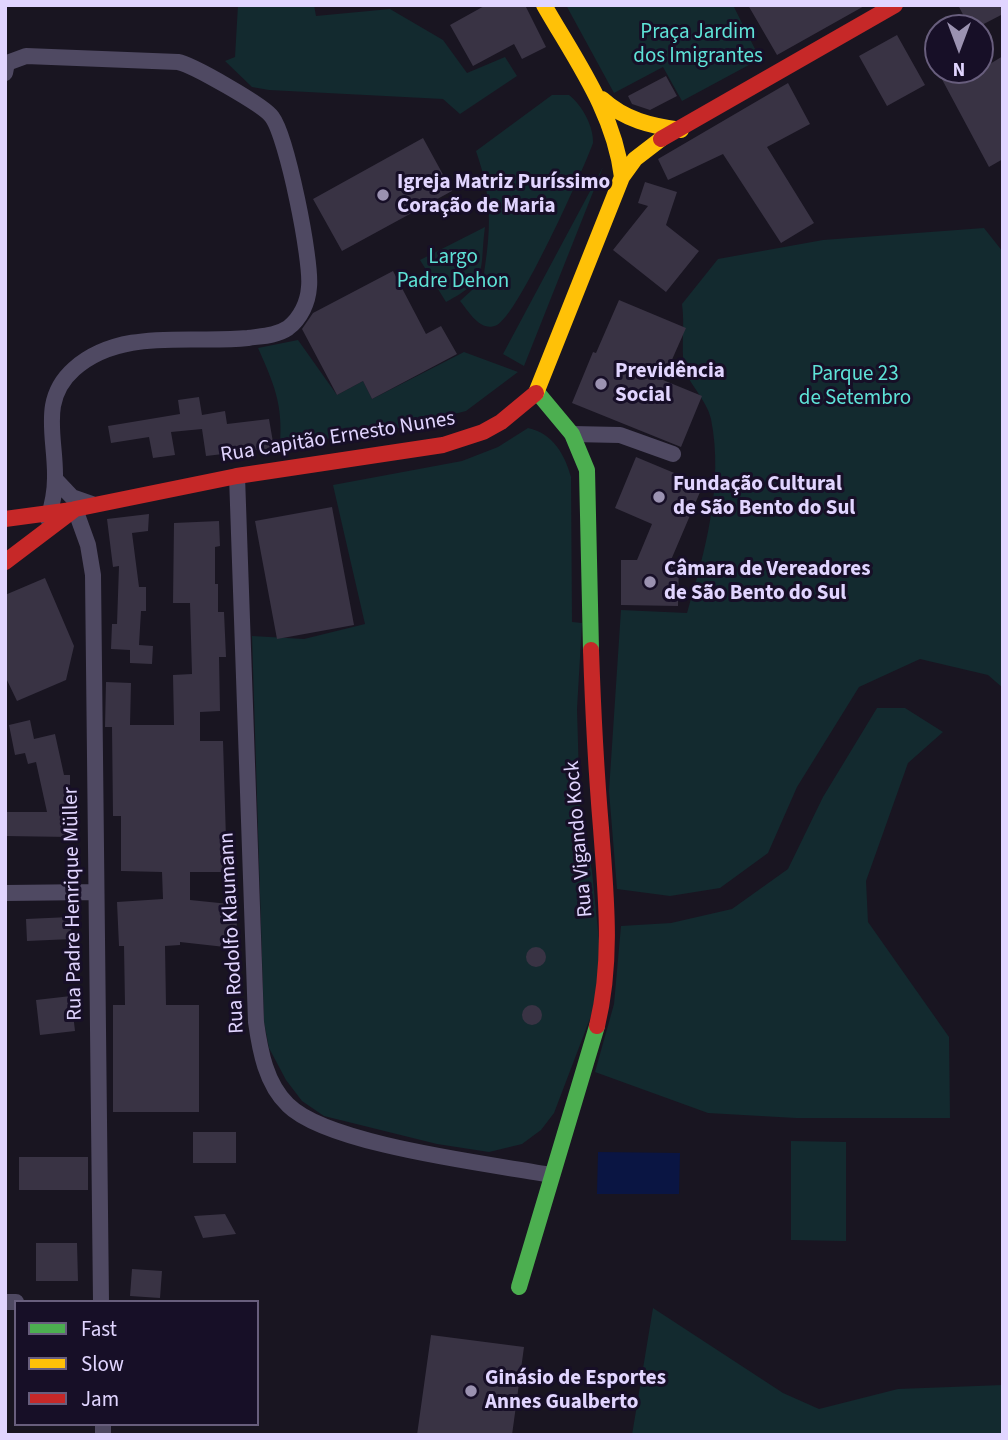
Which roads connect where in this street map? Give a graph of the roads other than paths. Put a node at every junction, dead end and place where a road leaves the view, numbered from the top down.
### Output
1 (544, 5) edge
2 (895, 5) edge
3 (6, 68) edge
4 (594, 92) junction
5 (681, 130) junction
6 (622, 177) junction
7 (537, 392) junction
8 (572, 434) junction
9 (673, 454) dead end
10 (237, 476) junction
11 (55, 479) junction
12 (92, 504) junction
13 (75, 509) junction
14 (50, 514) junction
15 (5, 520) edge
16 (44, 535) junction
17 (11, 558) edge
18 (94, 892) junction
19 (5, 893) edge
20 (551, 1175) junction
21 (519, 1287) dead end
22 (101, 1300) edge

1 - 4 main road
2 - 5 main road
3 - 11 street
4 - 5 main road
4 - 6 main road
5 - 6 main road
6 - 7 main road, Rua Capitão Ernesto Nunes
7 - 8 main road, Rua Vigando Kock
7 - 10 main road, Rua Capitão Ernesto Nunes
8 - 9 street
8 - 20 main road, Rua Vigando Kock
10 - 12 main road, Rua Capitão Ernesto Nunes
10 - 20 street, Rua Rodolfo Klaumann
11 - 12 street
11 - 14 street
12 - 13 main road, Rua Capitão Ernesto Nunes
13 - 14 main road
13 - 16 main road, Rua Capitão Ernesto Nunes
13 - 18 street, Rua Padre Henrique Müller
14 - 15 main road
14 - 16 street
15 - 17 main road
16 - 17 main road, Rua Capitão Ernesto Nunes
18 - 19 street
18 - 22 street, Rua Padre Henrique Müller
20 - 21 main road, Rua Vigando Kock

